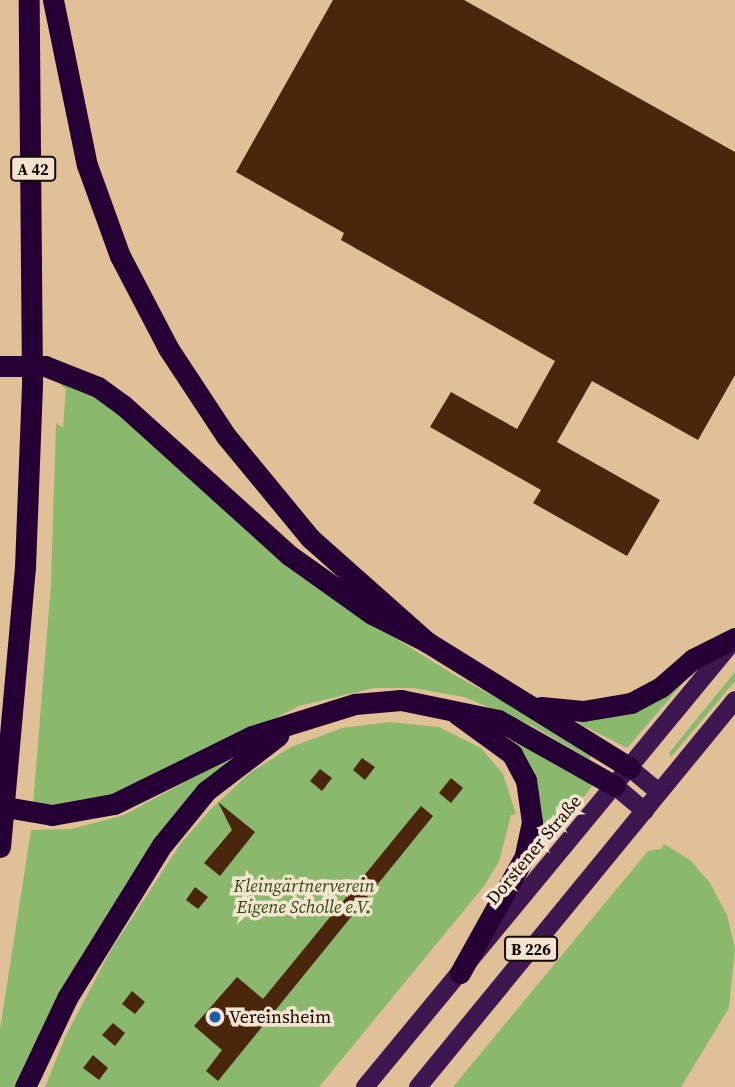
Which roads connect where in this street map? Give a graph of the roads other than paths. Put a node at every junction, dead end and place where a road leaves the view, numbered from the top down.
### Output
1 (29, 0) edge
2 (53, 0) edge
3 (0, 366) edge
4 (735, 639) edge
5 (427, 642) junction
6 (735, 700) edge
7 (530, 705) junction
8 (446, 708) junction
9 (316, 714) junction
10 (630, 768) junction
11 (615, 786) junction
12 (659, 792) junction
13 (3, 796) edge
14 (645, 811) junction
15 (1, 839) edge
16 (460, 973) junction
17 (25, 1087) edge
18 (365, 1087) edge
19 (418, 1087) edge

1 - 13 highway, A 42
2 - 5 highway
3 - 5 highway
4 - 7 highway
4 - 10 main road, Dorstener Straße / B 226
5 - 7 highway
6 - 12 main road, B 226
7 - 10 highway
8 - 9 highway
8 - 11 highway
8 - 16 highway
9 - 13 highway
9 - 17 highway
10 - 11 main road, Dorstener Straße / B 226
10 - 12 main road
11 - 14 main road
11 - 16 main road, Dorstener Straße / B 226
12 - 14 main road, B 226
13 - 15 highway, A 42
14 - 19 main road, B 226
16 - 18 main road, Dorstener Straße / B 226

